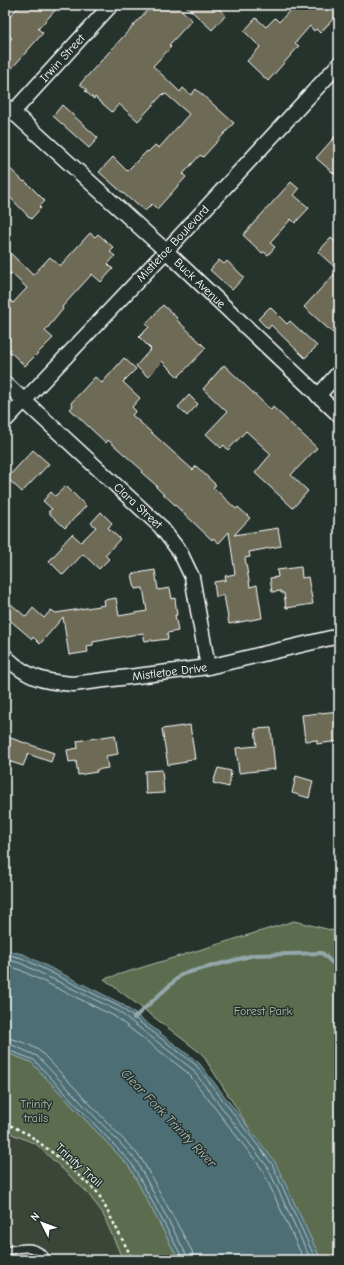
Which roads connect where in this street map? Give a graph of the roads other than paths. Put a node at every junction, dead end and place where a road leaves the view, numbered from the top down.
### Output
1 (111, 5) edge
2 (339, 64) edge
3 (9, 108) edge
4 (166, 251) junction
5 (339, 372) edge
6 (5, 383) edge
7 (318, 396) junction
8 (24, 400) junction
9 (339, 415) edge
10 (5, 421) edge
11 (339, 636) edge
12 (5, 656) edge
13 (208, 667) junction
14 (5, 1251) edge
15 (5, 1256) edge
16 (6, 1260) edge
17 (47, 1260) edge

1 - 3 street, Irwin Street
2 - 4 street, Mistletoe Boulevard
3 - 4 street, Buck Avenue
4 - 7 street, Buck Avenue
4 - 8 street, Mistletoe Boulevard
5 - 7 street
6 - 8 street, Clara Street
7 - 9 street, Buck Avenue
8 - 10 street, Mistletoe Boulevard
8 - 13 street, Clara Street
11 - 13 street, Mistletoe Drive
12 - 13 street, Mistletoe Drive
14 - 17 lane
15 - 16 lane

